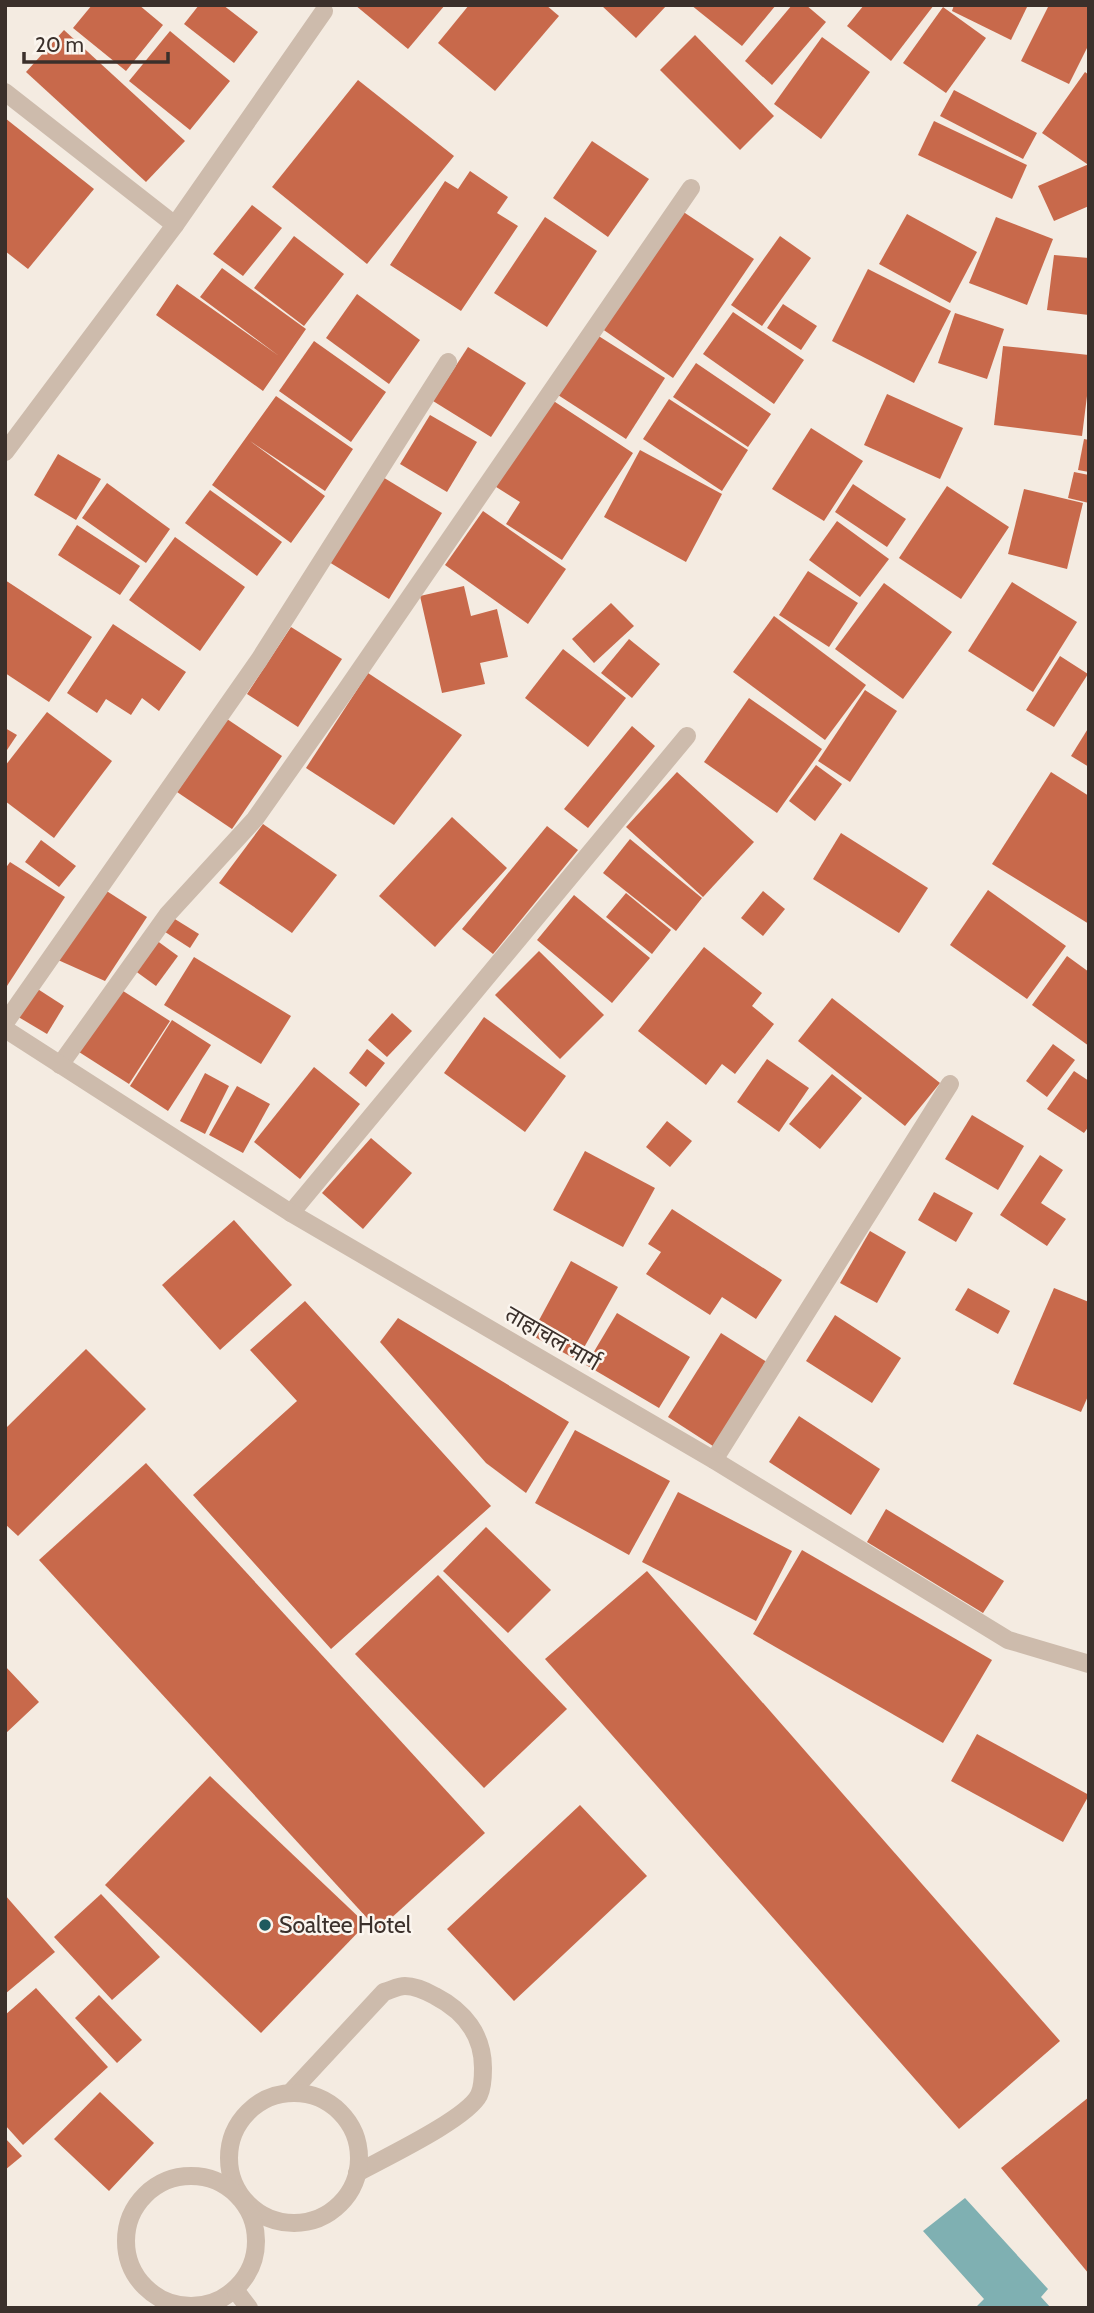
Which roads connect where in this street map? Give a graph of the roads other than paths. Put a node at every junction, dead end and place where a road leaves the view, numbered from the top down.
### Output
1 (324, 11) dead end
2 (5, 92) edge
3 (691, 188) dead end
4 (175, 225) junction
5 (448, 362) dead end
6 (5, 452) edge
7 (687, 736) dead end
8 (5, 1023) edge
9 (5, 1030) edge
10 (60, 1065) junction
11 (950, 1084) dead end
12 (290, 1213) junction
13 (714, 1460) junction
14 (1089, 1664) edge
15 (291, 2092) junction
16 (357, 2173) junction
17 (242, 2197) junction
18 (236, 2291) junction
19 (249, 2308) edge

1 - 4 street
2 - 4 street
3 - 10 street
4 - 6 street
5 - 8 street
7 - 12 street
9 - 10 street, ताहाचल मार्ग
10 - 12 street, ताहाचल मार्ग
11 - 13 street
12 - 13 street, ताहाचल मार्ग
13 - 14 street, ताहाचल मार्ग
15 - 16 street
15 - 16 street
15 - 17 street
16 - 17 street
17 - 18 street
17 - 18 street
18 - 19 street

